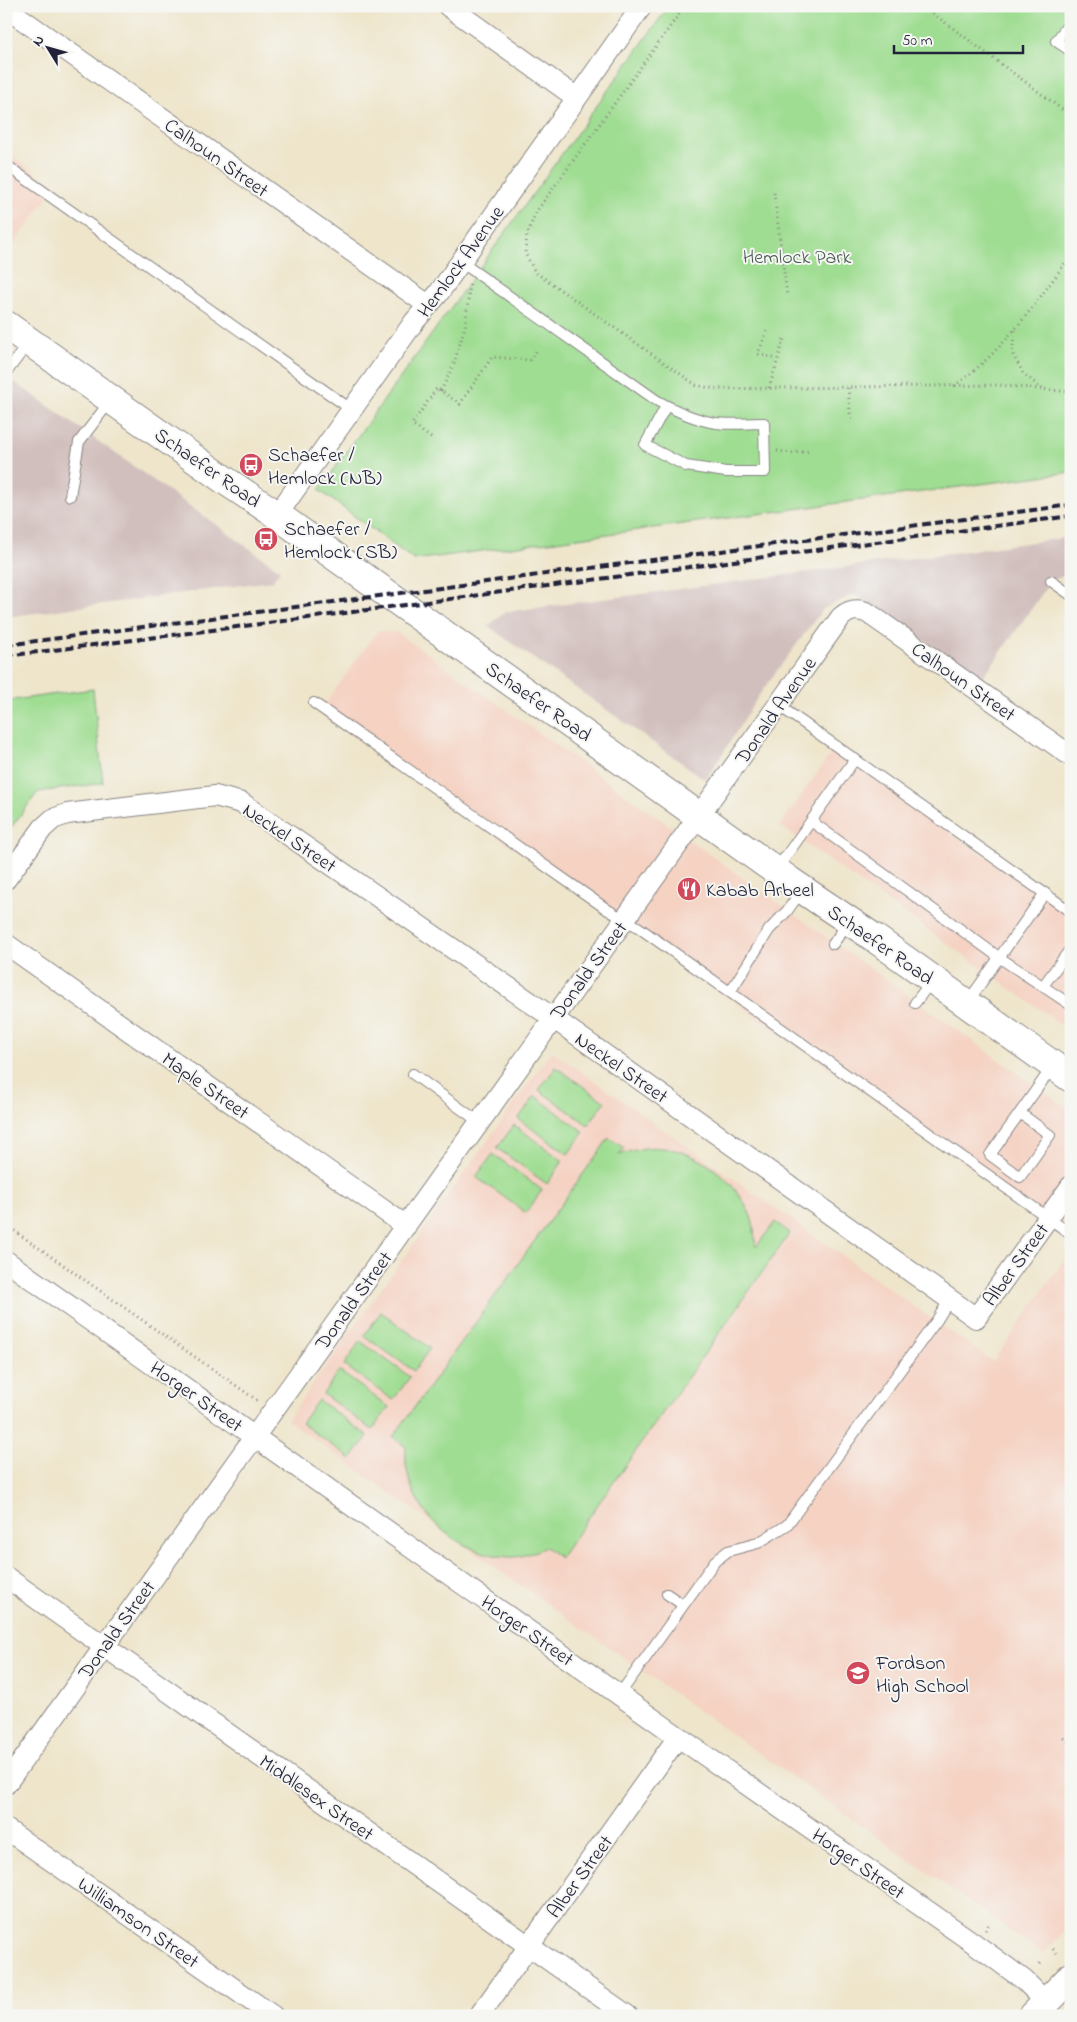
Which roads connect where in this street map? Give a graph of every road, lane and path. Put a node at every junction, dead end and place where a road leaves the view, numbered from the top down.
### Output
1 (448, 6) edge
2 (642, 6) edge
3 (685, 6) edge
4 (867, 6) edge
5 (884, 6) edge
6 (920, 6) edge
7 (6, 8) edge
8 (927, 8) edge
9 (1071, 21) edge
10 (1071, 51) edge
11 (577, 98) junction
12 (1071, 116) edge
13 (6, 165) edge
14 (774, 193) dead end
15 (1071, 255) edge
16 (461, 262) junction
17 (470, 283) dead end
18 (786, 295) dead end
19 (428, 305) junction
20 (6, 325) edge
21 (1015, 330) junction
22 (767, 331) dead end
23 (785, 336) dead end
24 (29, 341) junction
25 (537, 350) dead end
26 (778, 359) junction
27 (6, 373) edge
28 (953, 386) junction
29 (769, 388) junction
30 (848, 388) junction
31 (1042, 389) junction
32 (441, 391) junction
33 (1071, 392) edge
34 (111, 399) junction
35 (666, 406) junction
36 (352, 410) junction
37 (851, 423) dead end
38 (431, 438) dead end
39 (777, 451) dead end
40 (809, 451) dead end
41 (70, 496) dead end
42 (277, 515) junction
43 (1052, 581) dead end
44 (1071, 595) edge
45 (856, 610) joint
46 (314, 703) dead end
47 (778, 705) junction
48 (1071, 756) edge
49 (855, 759) junction
50 (699, 816) junction
51 (811, 821) junction
52 (775, 871) junction
53 (6, 879) edge
54 (802, 890) junction
55 (1045, 894) junction
56 (1071, 912) edge
57 (625, 919) junction
58 (849, 920) junction
59 (6, 944) edge
60 (833, 944) dead end
61 (1071, 948) edge
62 (1000, 958) junction
63 (933, 979) junction
64 (1042, 986) junction
65 (730, 992) junction
66 (916, 1003) dead end
67 (966, 1003) junction
68 (1071, 1005) edge
69 (553, 1018) junction
70 (1062, 1072) edge
71 (413, 1074) dead end
72 (1020, 1113) junction
73 (479, 1122) junction
74 (1071, 1186) edge
75 (1048, 1218) junction
76 (6, 1225) edge
77 (406, 1226) junction
78 (1071, 1234) edge
79 (6, 1261) edge
80 (950, 1299) junction
81 (976, 1318) joint
82 (262, 1404) dead end
83 (255, 1437) junction
84 (6, 1577) edge
85 (667, 1594) dead end
86 (683, 1606) junction
87 (104, 1645) junction
88 (619, 1695) junction
89 (678, 1737) junction
90 (1063, 1738) dead end
91 (1071, 1743) edge
92 (6, 1784) edge
93 (6, 1829) edge
94 (990, 1923) dead end
95 (985, 1930) dead end
96 (528, 1947) junction
97 (1053, 1948) dead end
98 (1057, 1953) dead end
99 (1043, 1960) dead end
100 (1040, 1964) dead end
101 (1071, 1977) edge
102 (1040, 2011) edge
103 (272, 2016) edge
104 (479, 2016) edge
105 (628, 2016) edge

1 - 11 street
2 - 11 street, Hemlock Avenue
3 - 29 path
4 - 5 path
6 - 8 path
7 - 19 street, Calhoun Street
8 - 12 path
9 - 10 lane
11 - 16 street, Hemlock Avenue
13 - 36 lane
14 - 18 path
15 - 21 path
16 - 19 street, Hemlock Avenue
16 - 35 lane
17 - 32 path
19 - 36 street, Hemlock Avenue
20 - 24 main road, Schaefer Road
21 - 28 path
21 - 31 path
22 - 26 path
23 - 26 path
24 - 27 lane
24 - 34 main road, Schaefer Road
25 - 32 path
26 - 29 path
28 - 30 path
28 - 31 path
29 - 30 path
30 - 37 path
31 - 33 path
32 - 38 path
34 - 41 lane
34 - 42 main road, Schaefer Road
35 - 35 lane
36 - 42 street, Hemlock Avenue
39 - 40 path
42 - 50 main road, Schaefer Road
43 - 44 lane
45 - 47 street, Donald Avenue
45 - 48 street, Calhoun Street
46 - 57 lane
47 - 49 lane
47 - 50 street, Donald Avenue
49 - 51 lane
49 - 55 lane
50 - 52 main road, Schaefer Road
50 - 57 street, Donald Street
51 - 52 lane
51 - 62 lane
52 - 54 main road, Schaefer Road
53 - 69 street, Neckel Street
54 - 58 main road, Schaefer Road
54 - 65 lane
55 - 56 lane
55 - 62 lane
57 - 65 lane
57 - 69 street, Donald Street
58 - 60 lane
58 - 63 main road, Schaefer Road
59 - 77 street, Maple Street
61 - 64 lane
62 - 64 lane
62 - 67 lane
63 - 66 lane
63 - 67 main road, Schaefer Road
64 - 68 lane
65 - 75 lane
67 - 70 main road, Schaefer Road
69 - 73 street, Donald Street
69 - 80 street, Neckel Street
70 - 72 lane
71 - 73 lane
72 - 72 lane
73 - 77 street, Donald Street
74 - 75 street, Alber Street
75 - 78 lane
75 - 81 street, Alber Street
76 - 82 path
77 - 83 street, Donald Street
79 - 83 street, Horger Street
80 - 81 street, Neckel Street
80 - 86 lane
83 - 87 street, Donald Street
83 - 88 street, Horger Street
84 - 87 street, Middlesex Street
85 - 86 lane
86 - 88 lane
87 - 92 street, Donald Street
87 - 96 street, Middlesex Street
88 - 89 street, Horger Street
89 - 96 street, Alber Street
89 - 102 street, Horger Street
90 - 91 path
93 - 103 street, Williamson Street
94 - 95 path
96 - 104 street, Alber Street
96 - 105 street, Middlesex Street
97 - 98 path
99 - 100 path
101 - 102 main road

